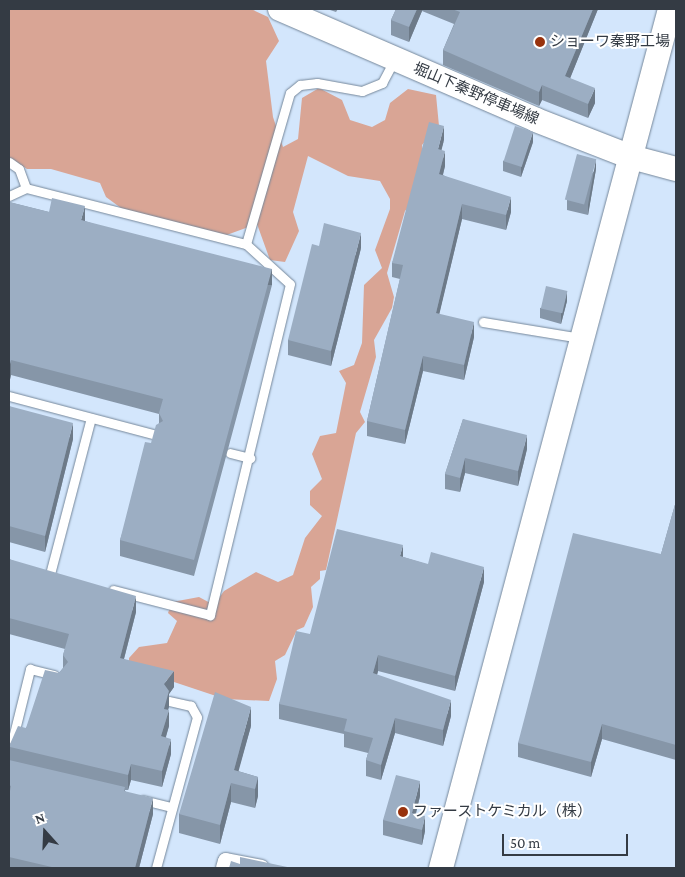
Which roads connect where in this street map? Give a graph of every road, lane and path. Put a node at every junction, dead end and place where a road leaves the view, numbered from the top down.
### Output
1 (280, 9) edge
2 (672, 13) edge
3 (394, 59) junction
4 (630, 157) junction
5 (9, 162) edge
6 (676, 169) edge
7 (26, 188) junction
8 (9, 196) edge
9 (246, 244) junction
10 (483, 322) dead end
11 (582, 338) junction
12 (9, 396) edge
13 (91, 418) junction
14 (157, 436) edge
15 (230, 453) dead end
16 (250, 458) junction
17 (59, 576) edge
18 (106, 588) edge
19 (62, 677) edge
20 (170, 701) edge
21 (9, 754) edge
22 (134, 798) edge
23 (172, 807) junction
24 (156, 868) edge
25 (224, 868) edge
26 (261, 868) edge
27 (440, 868) edge

1 - 3 street, 堀山下秦野停車場線
2 - 4 street
3 - 4 street, 堀山下秦野停車場線
3 - 9 lane
4 - 6 street, 堀山下秦野停車場線
4 - 11 street
5 - 7 lane
7 - 8 lane
7 - 9 lane
9 - 16 lane
10 - 11 lane
11 - 27 street
12 - 13 lane
13 - 14 lane
13 - 17 lane
15 - 16 lane
16 - 18 lane
19 - 21 lane
20 - 23 lane
22 - 23 lane
23 - 24 lane
25 - 26 street

